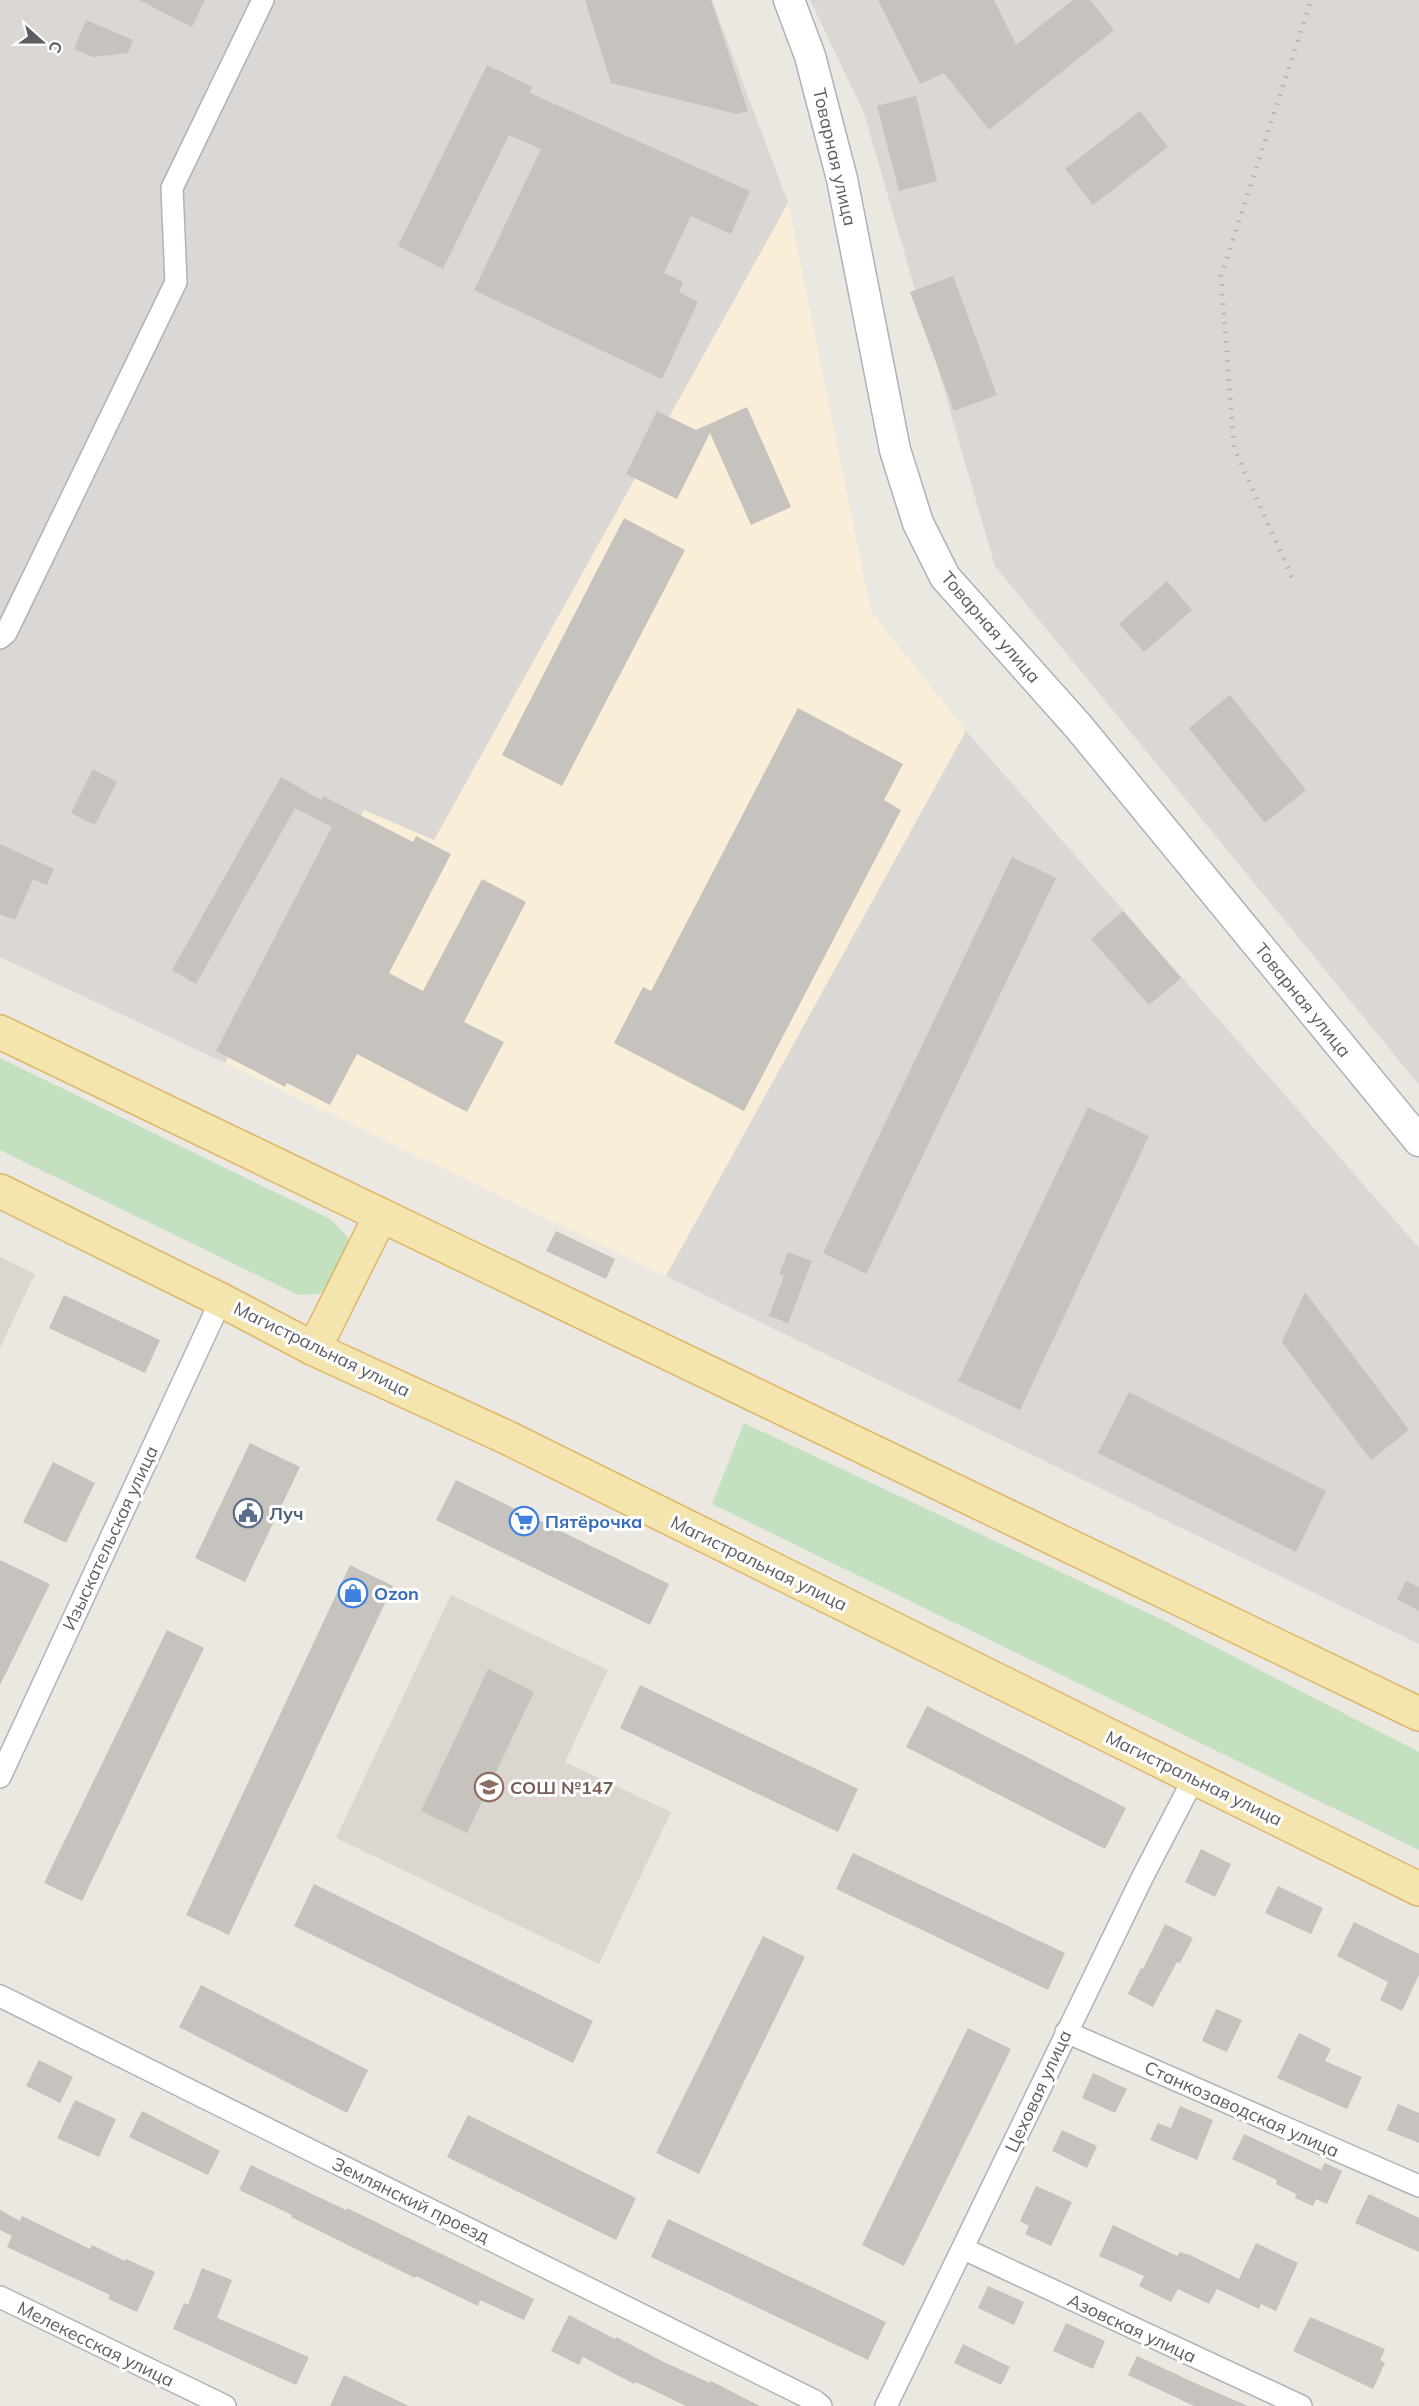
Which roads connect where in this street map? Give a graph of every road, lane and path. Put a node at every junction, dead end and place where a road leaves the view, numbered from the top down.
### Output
1 (263, 0) edge
2 (789, 0) edge
3 (0, 638) edge
4 (0, 1032) edge
5 (1419, 1141) edge
6 (0, 1191) edge
7 (381, 1215) junction
8 (221, 1300) junction
9 (314, 1349) junction
10 (1419, 1714) edge
11 (0, 1777) edge
12 (1194, 1778) junction
13 (1419, 1889) edge
14 (0, 1996) edge
15 (1066, 2032) junction
16 (1419, 2186) edge
17 (964, 2249) junction
18 (0, 2297) edge
19 (225, 2406) edge
20 (821, 2406) edge
21 (886, 2406) edge
22 (1300, 2406) edge

1 - 3 street
2 - 5 street, Товарная улица
4 - 7 main road
6 - 8 main road, Магистральная улица
7 - 9 main road
7 - 10 main road
8 - 9 main road, Магистральная улица
8 - 11 street, Изыскательская улица
9 - 12 main road, Магистральная улица
12 - 13 main road, Магистральная улица
12 - 15 street, Цеховая улица
14 - 20 street, Землянский проезд
15 - 16 street, Станкозаводская улица
15 - 17 street, Цеховая улица
17 - 21 street, Цеховая улица
17 - 22 street, Азовская улица
18 - 19 street, Мелекесская улица

